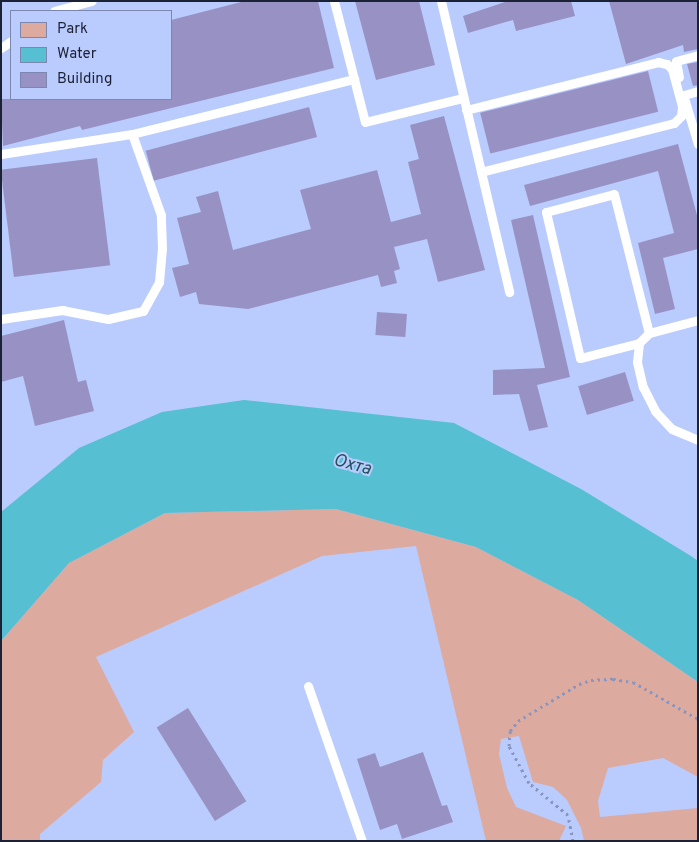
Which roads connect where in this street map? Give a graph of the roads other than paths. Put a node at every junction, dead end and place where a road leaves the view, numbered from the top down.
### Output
1 (92, 1) edge
2 (334, 1) edge
3 (441, 1) edge
4 (58, 10) edge
5 (698, 55) edge
6 (354, 79) junction
7 (698, 91) edge
8 (684, 95) junction
9 (463, 98) junction
10 (466, 110) junction
11 (695, 127) edge
12 (132, 134) junction
13 (698, 144) edge
14 (1, 154) edge
15 (481, 172) junction
16 (509, 292) dead end
17 (1, 319) edge
18 (698, 320) edge
19 (649, 333) junction
20 (639, 343) junction
21 (698, 440) edge
22 (308, 686) dead end
23 (362, 841) edge

1 - 4 lane
2 - 6 lane
3 - 9 lane
5 - 8 lane
6 - 9 lane
6 - 12 lane
7 - 8 lane
8 - 11 lane
9 - 10 lane
10 - 15 lane
10 - 15 lane
11 - 13 lane
12 - 14 lane
12 - 17 lane
15 - 16 lane
18 - 19 lane
19 - 20 lane
19 - 20 lane
20 - 21 lane
22 - 23 lane

